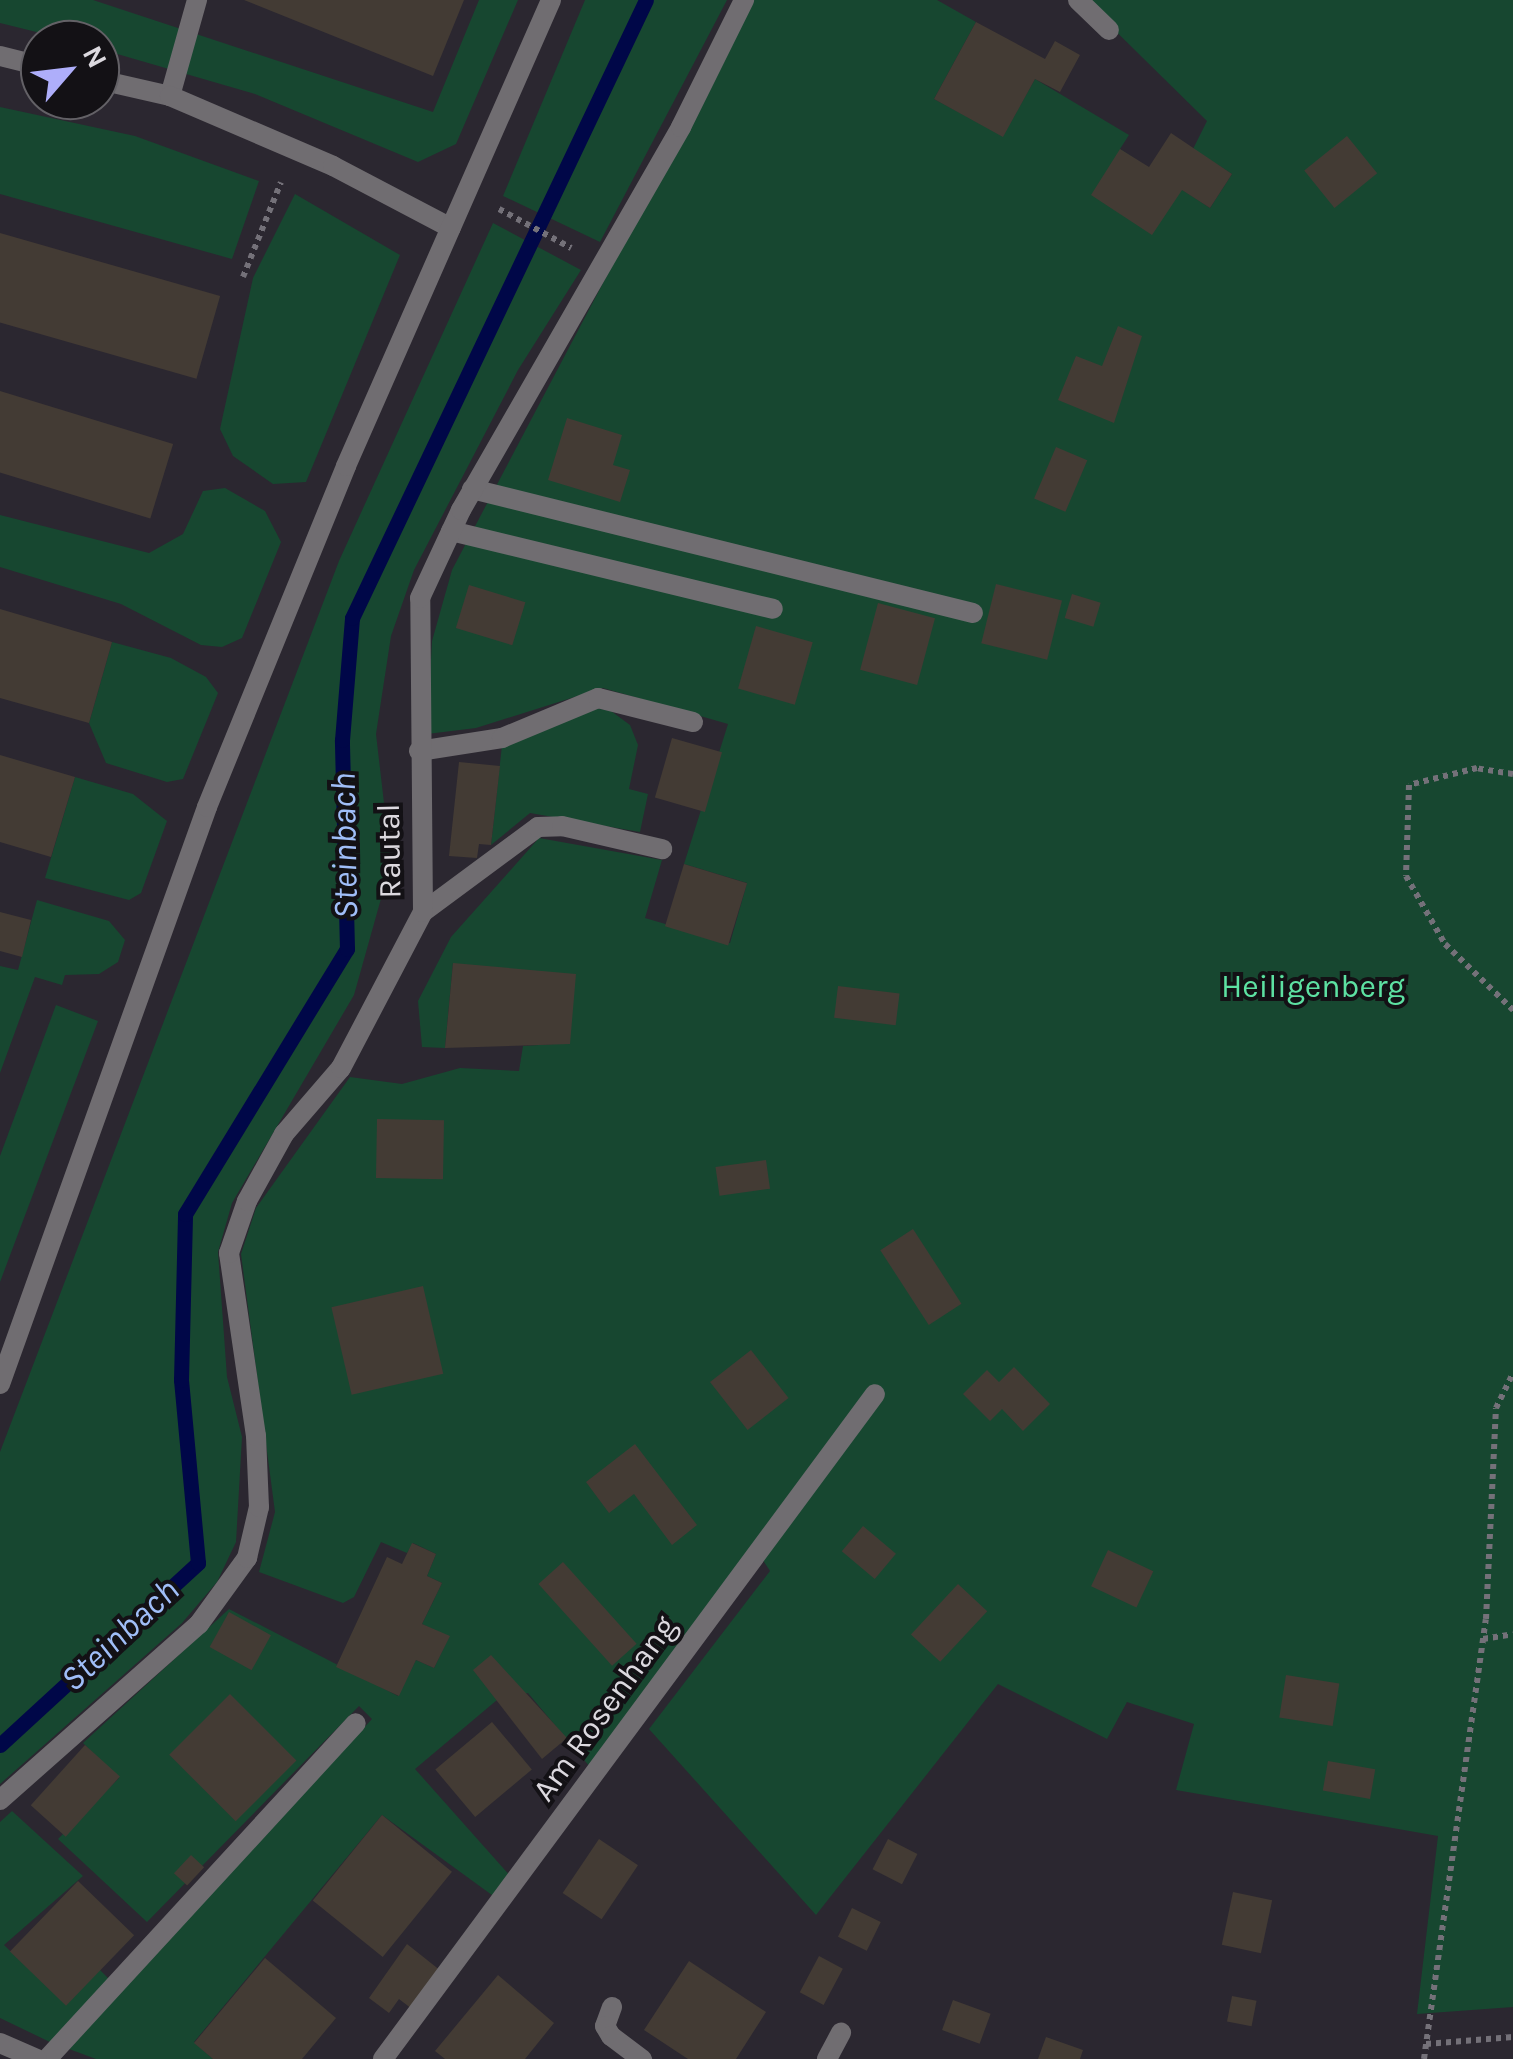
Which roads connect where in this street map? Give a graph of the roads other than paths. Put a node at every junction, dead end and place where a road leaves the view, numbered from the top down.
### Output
1 (197, 0) edge
2 (551, 0) edge
3 (744, 0) edge
4 (1078, 0) edge
5 (1109, 30) dead end
6 (120, 85) edge
7 (170, 96) junction
8 (451, 228) junction
9 (472, 489) junction
10 (451, 531) junction
11 (772, 609) dead end
12 (974, 613) dead end
13 (693, 722) dead end
14 (418, 751) junction
15 (662, 849) dead end
16 (422, 912) junction
17 (0, 1384) edge
18 (875, 1394) dead end
19 (356, 1722) dead end
20 (0, 1800) edge
21 (612, 2007) dead end
22 (841, 2033) dead end
23 (0, 2043) edge
24 (38, 2059) edge
25 (46, 2059) edge
26 (383, 2059) edge
27 (642, 2059) edge
28 (827, 2059) edge

1 - 7 street
2 - 8 street
3 - 9 street, Rautal
4 - 5 street
6 - 7 street
7 - 8 street
8 - 17 street
9 - 10 street, Rautal
9 - 12 street
10 - 11 street
10 - 14 street, Rautal
13 - 14 street
14 - 16 street, Rautal
15 - 16 street
16 - 20 street, Rautal
18 - 26 street, Am Rosenhang
19 - 25 street
21 - 27 street
22 - 28 street
23 - 24 street

